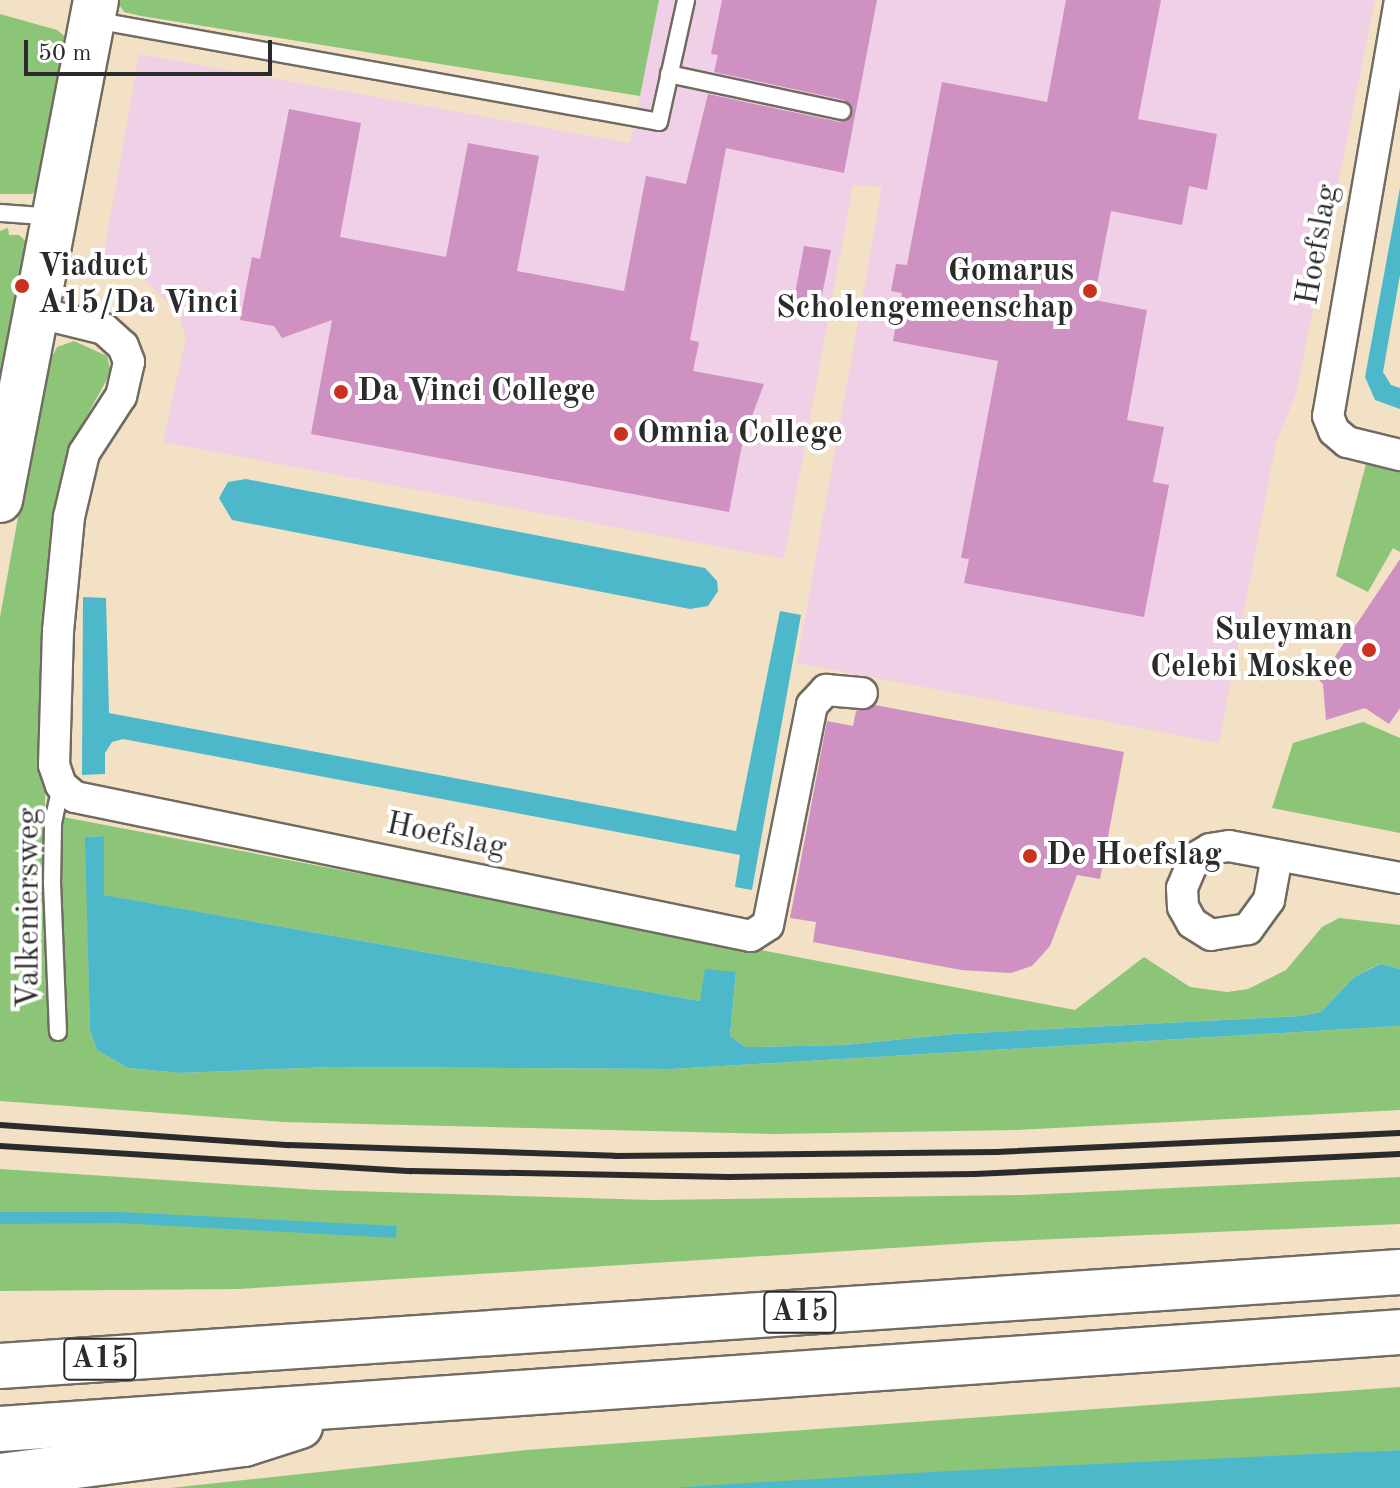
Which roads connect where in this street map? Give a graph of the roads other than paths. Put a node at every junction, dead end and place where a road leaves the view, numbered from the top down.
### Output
1 (686, 0) edge
2 (1400, 0) edge
3 (94, 10) edge
4 (669, 74) junction
5 (842, 111) dead end
6 (0, 213) edge
7 (54, 217) junction
8 (35, 312) junction
9 (1400, 455) edge
10 (0, 500) edge
11 (849, 685) dead end
12 (61, 785) junction
13 (1277, 856) dead end
14 (1400, 878) edge
15 (58, 1032) dead end
16 (1400, 1272) edge
17 (1400, 1332) edge
18 (0, 1366) edge
19 (367, 1404) junction
20 (0, 1429) edge
21 (0, 1476) edge

1 - 4 lane
2 - 9 street, Hoefslag
3 - 4 lane
3 - 7 main road
4 - 5 lane
6 - 7 lane
7 - 8 main road
8 - 10 main road
8 - 12 street
11 - 12 street, Hoefslag
12 - 15 lane, Valkeniersweg
13 - 14 street
16 - 18 main road, A15
17 - 19 main road, A15
19 - 20 main road, A15
19 - 21 main road, A15

